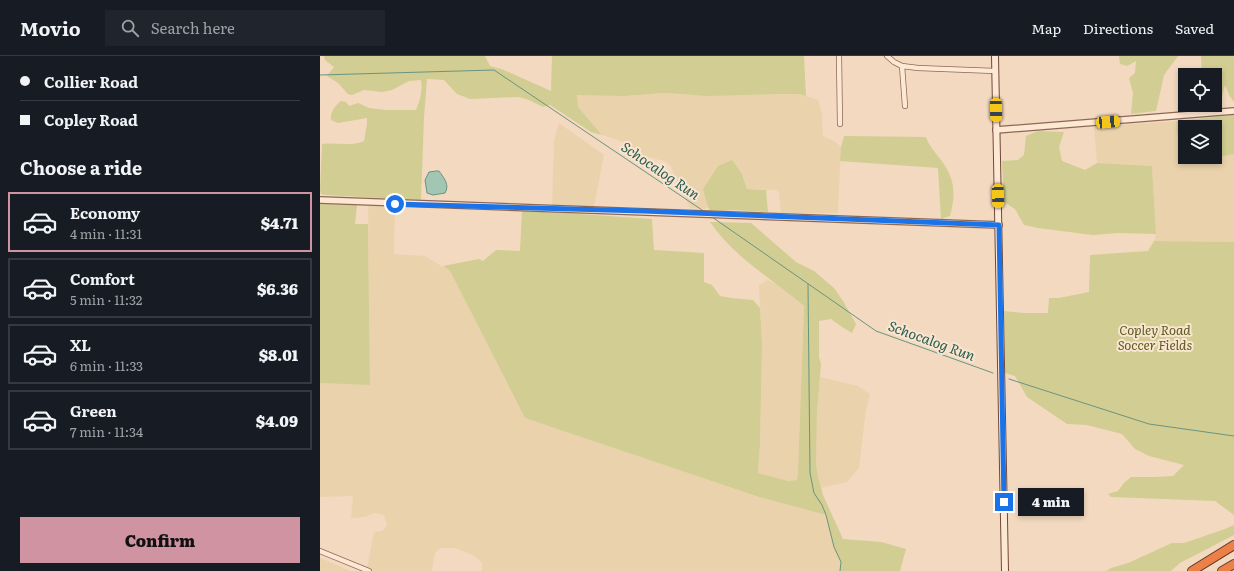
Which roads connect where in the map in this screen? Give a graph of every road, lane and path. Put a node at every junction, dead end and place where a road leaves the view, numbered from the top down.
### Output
1 (839, 56) edge
2 (887, 56) edge
3 (995, 56) edge
4 (902, 66) junction
5 (995, 71) junction
6 (905, 106) dead end
7 (1234, 111) edge
8 (840, 124) dead end
9 (996, 130) junction
10 (320, 200) edge
11 (999, 225) junction
12 (1234, 545) edge
13 (320, 551) edge
14 (1234, 564) edge
15 (369, 571) edge
16 (1005, 571) edge
17 (1192, 571) edge
18 (1222, 571) edge

1 - 8 street
2 - 4 street
3 - 5 main road
4 - 5 street
4 - 6 street
5 - 9 main road
7 - 9 street
9 - 11 main road
10 - 11 street
11 - 16 main road
12 - 17 highway
13 - 15 street
14 - 18 highway

